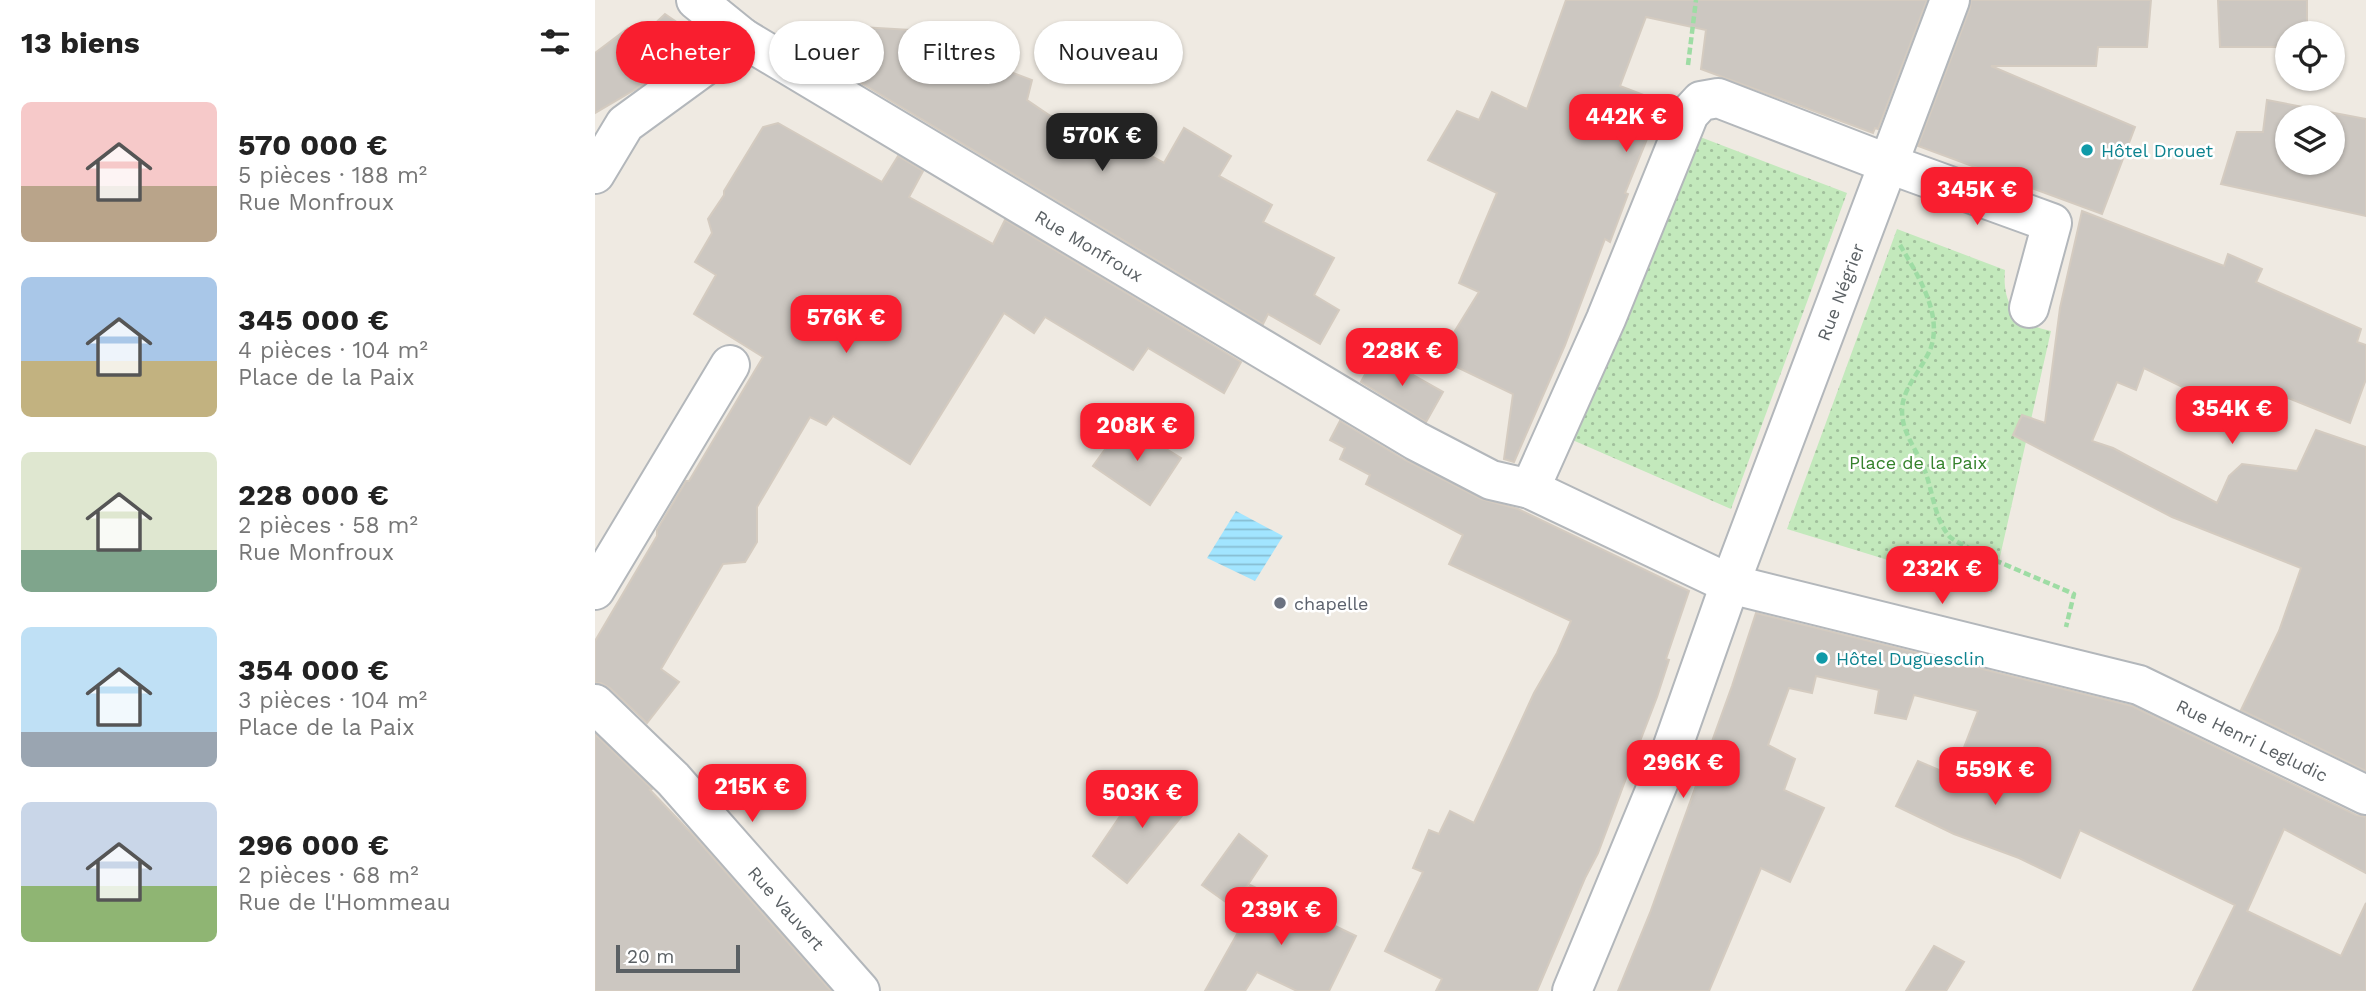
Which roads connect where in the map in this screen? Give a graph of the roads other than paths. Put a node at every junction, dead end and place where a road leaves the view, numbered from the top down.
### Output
1 (696, 0) edge
2 (1950, 0) edge
3 (722, 21) edge
4 (755, 45) edge
5 (680, 84) edge
6 (1889, 164) junction
7 (595, 174) edge
8 (2029, 308) dead end
9 (730, 365) dead end
10 (1529, 489) junction
11 (1730, 584) junction
12 (595, 590) edge
13 (595, 704) edge
14 (2366, 795) edge
15 (860, 991) edge
16 (1572, 991) edge

1 - 3 street, Rue Monfroux
2 - 6 street, Rue Négrier
4 - 10 street, Rue Monfroux
5 - 7 street
6 - 8 street
6 - 10 street
6 - 11 street, Rue Négrier
9 - 12 street
10 - 11 street
11 - 14 street, Rue Henri Legludic
11 - 16 street, Rue Négrier
13 - 15 street, Rue Vauvert

